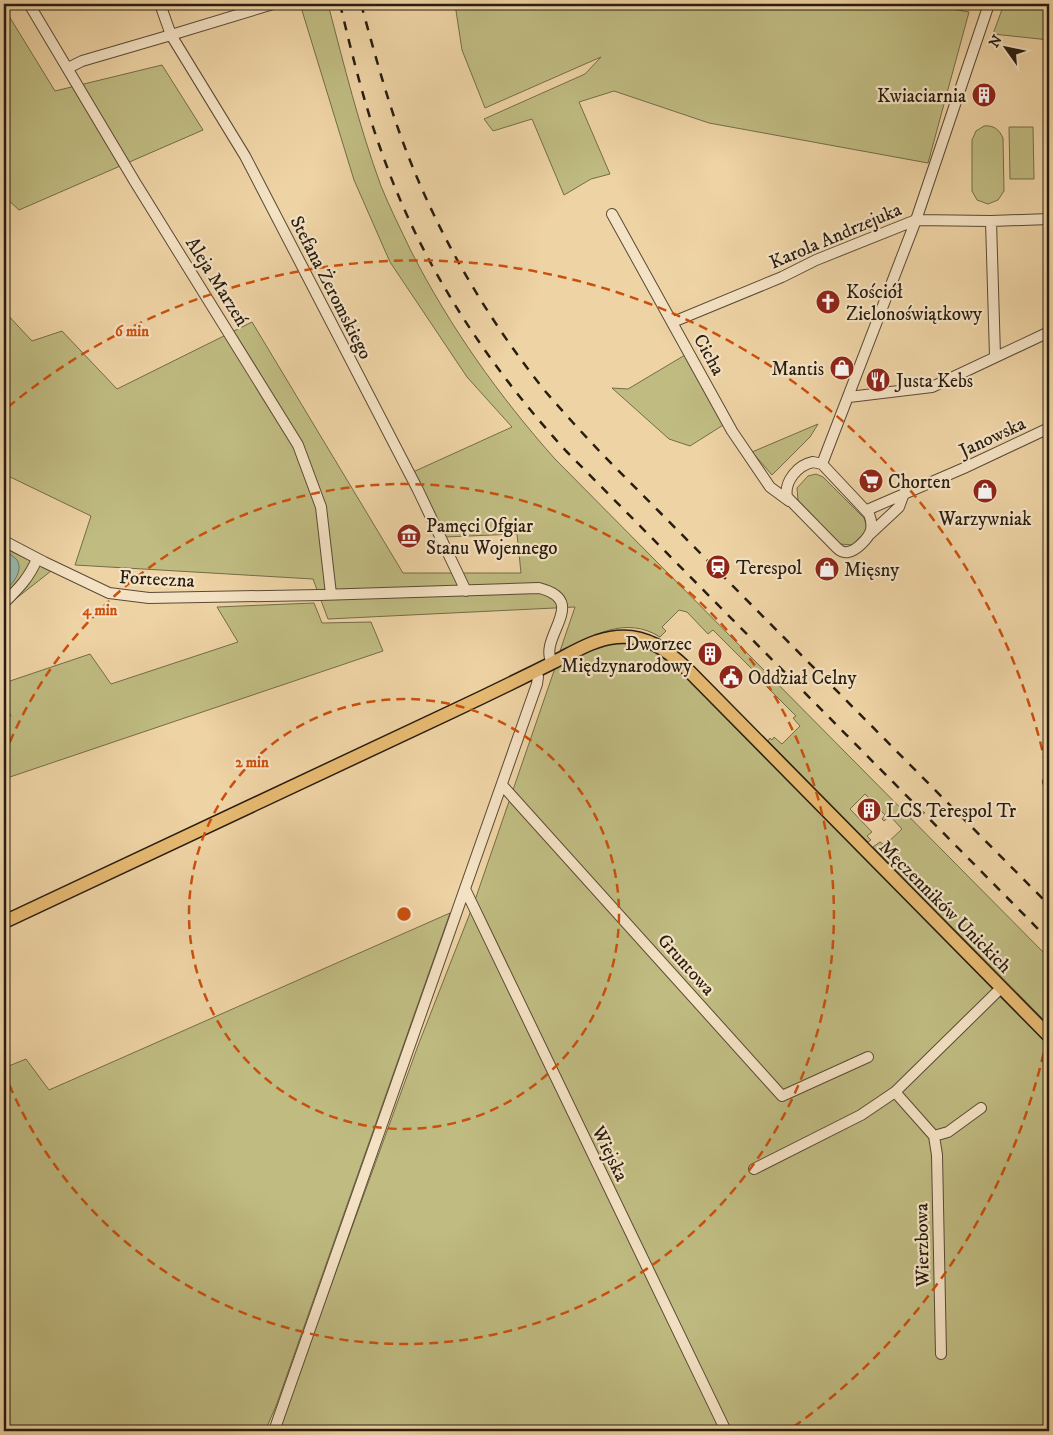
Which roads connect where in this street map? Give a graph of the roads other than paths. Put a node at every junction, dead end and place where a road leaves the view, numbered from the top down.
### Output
1 (29, 4) edge
2 (160, 4) edge
3 (273, 4) edge
4 (990, 4) edge
5 (171, 36) junction
6 (68, 68) junction
7 (612, 214) dead end
8 (1049, 218) edge
9 (916, 220) junction
10 (990, 221) junction
11 (673, 322) junction
12 (1049, 332) edge
13 (995, 356) junction
14 (849, 397) junction
15 (1049, 428) edge
16 (822, 464) junction
17 (903, 496) junction
18 (790, 501) junction
19 (867, 510) junction
20 (868, 536) junction
21 (4, 541) edge
22 (37, 559) junction
23 (466, 591) junction
24 (326, 595) junction
25 (4, 603) edge
26 (555, 662) junction
27 (536, 671) junction
28 (502, 785) junction
29 (465, 889) junction
30 (4, 922) edge
31 (1001, 988) junction
32 (1049, 1036) edge
33 (868, 1057) dead end
34 (895, 1092) junction
35 (981, 1108) dead end
36 (934, 1136) junction
37 (754, 1168) dead end
38 (941, 1354) dead end
39 (274, 1431) edge
40 (726, 1431) edge

1 - 6 street, Aleja Marzeń
2 - 5 street, Stefana Żeromskiego
3 - 5 street
4 - 9 street
5 - 6 street
5 - 23 street, Stefana Żeromskiego
6 - 24 street, Aleja Marzeń
7 - 11 street, Cicha
8 - 10 street, Karola Andrzejuka
9 - 10 street, Karola Andrzejuka
9 - 11 street, Karola Andrzejuka
9 - 14 street
10 - 13 street
11 - 18 street, Cicha
12 - 13 street
13 - 14 street
14 - 16 street
15 - 17 street, Janowska
16 - 18 street
16 - 19 street
17 - 19 street, Janowska
17 - 20 street, Cicha
18 - 20 street, Cicha
19 - 20 street
21 - 22 street, Forteczna
22 - 24 street, Forteczna
22 - 25 street
23 - 24 street, Forteczna
23 - 26 street, Forteczna
26 - 27 main road, Męczenników Unickich
26 - 31 main road, Męczenników Unickich
27 - 28 street
27 - 30 main road, Męczenników Unickich
28 - 29 street
28 - 33 street, Gruntowa
29 - 39 street
29 - 40 street, Wiejska
31 - 32 main road, Męczenników Unickich
31 - 34 street
34 - 36 street
34 - 37 street
35 - 36 street
36 - 38 street, Wierzbowa

